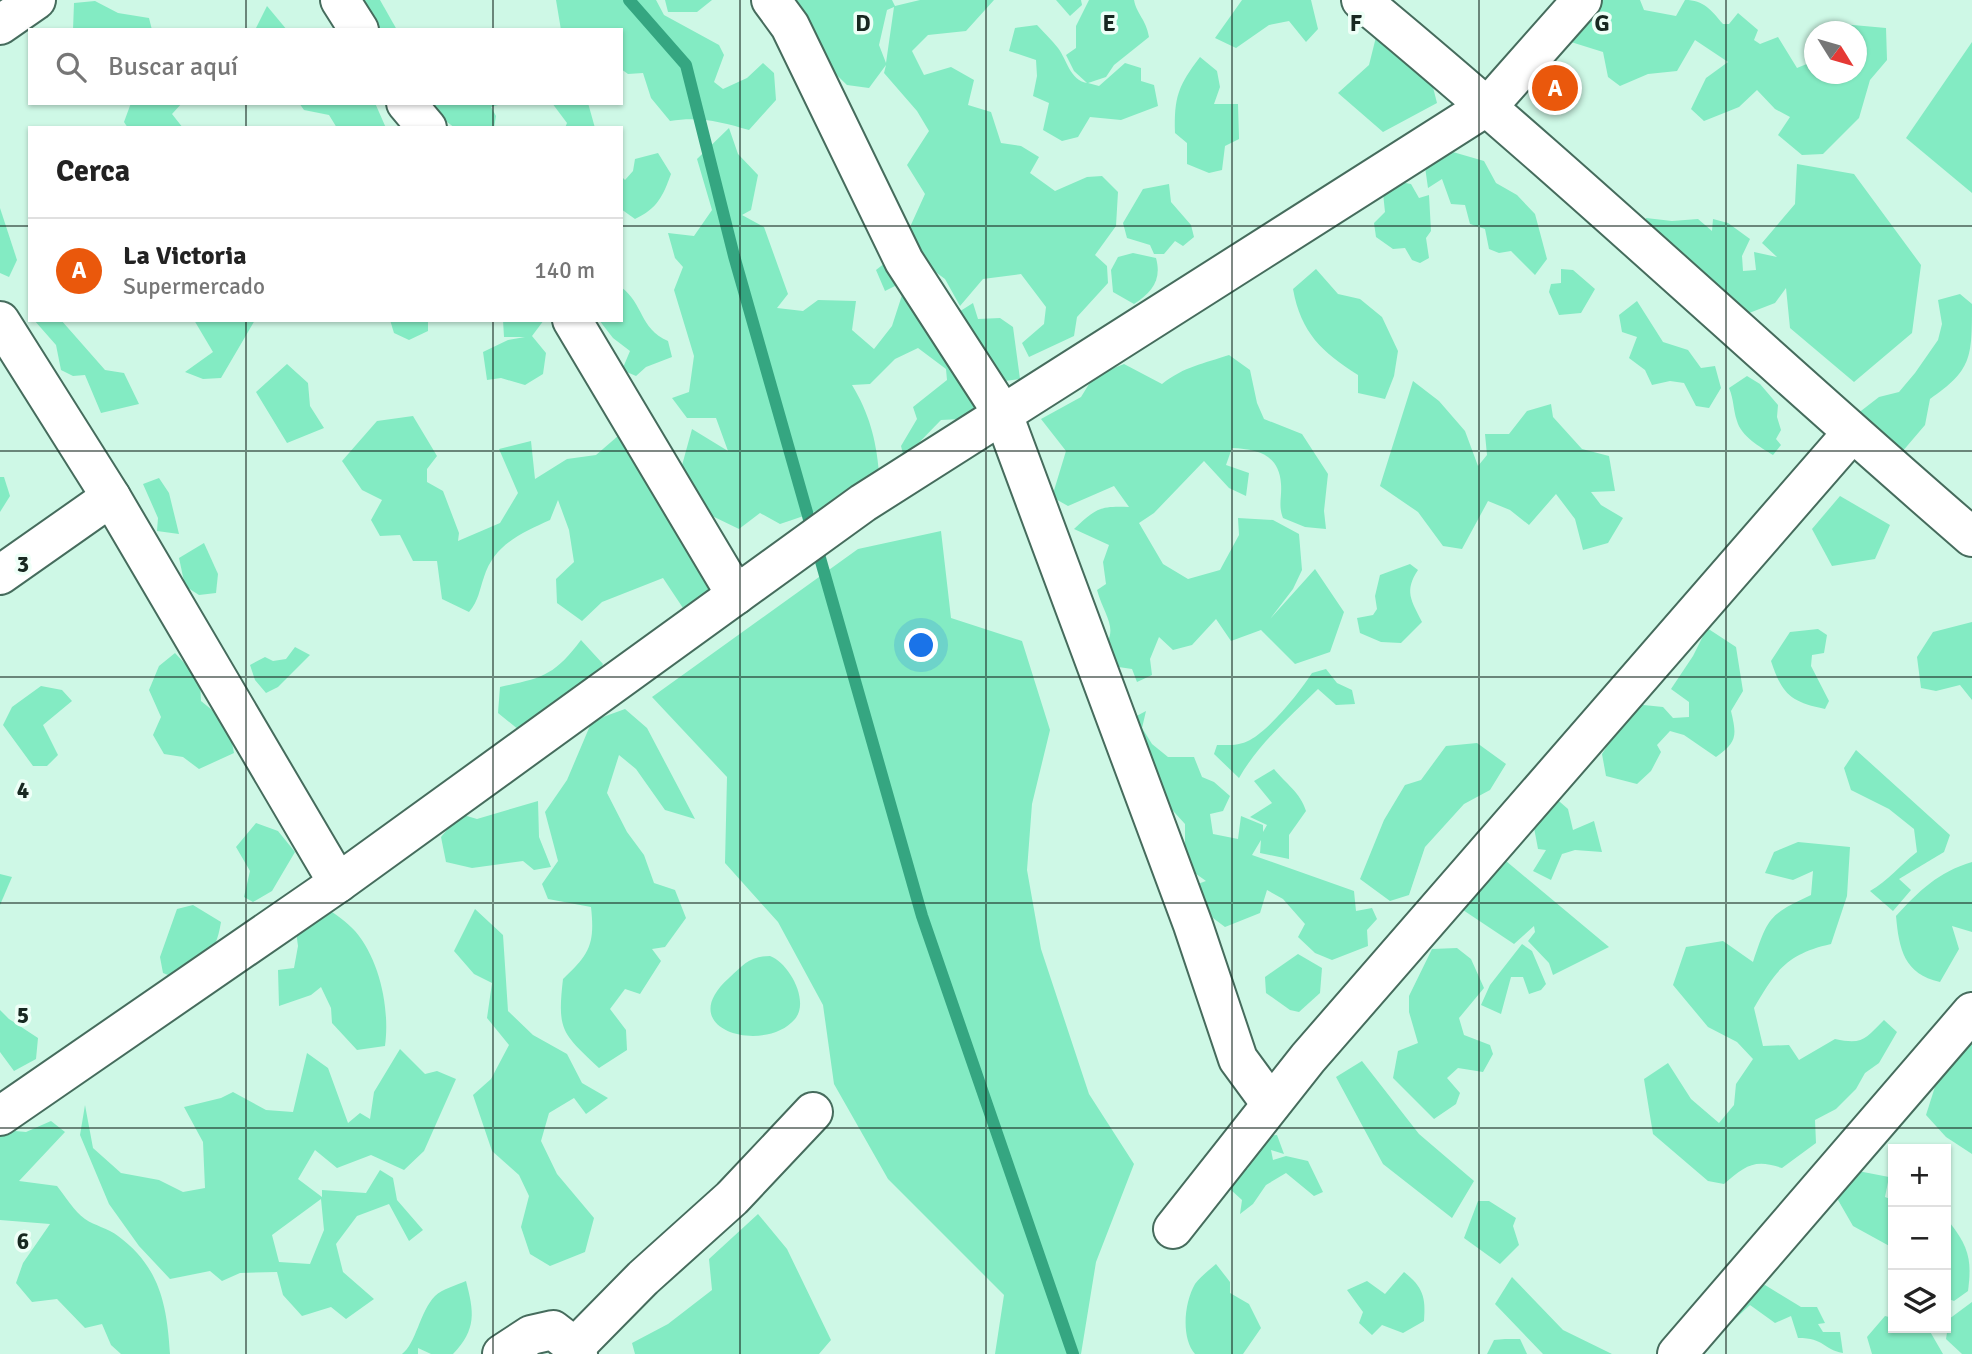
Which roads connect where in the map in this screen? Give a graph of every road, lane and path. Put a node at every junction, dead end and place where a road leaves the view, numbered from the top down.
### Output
1 (36, 0) edge
2 (340, 0) edge
3 (771, 0) edge
4 (1361, 0) edge
5 (1582, 0) edge
6 (0, 25) edge
7 (358, 28) edge
8 (408, 105) edge
9 (1489, 105) junction
10 (425, 126) edge
11 (0, 320) edge
12 (573, 322) edge
13 (1003, 414) junction
14 (1852, 433) junction
15 (111, 497) junction
16 (1972, 537) edge
17 (0, 575) edge
18 (736, 595) junction
19 (338, 883) junction
20 (1972, 1012) edge
21 (1272, 1104) junction
22 (813, 1112) dead end
23 (0, 1116) edge
24 (1173, 1229) dead end
25 (517, 1344) edge
26 (576, 1350) edge
27 (1677, 1354) edge

1 - 6 street
2 - 7 street
3 - 13 street
4 - 9 street
5 - 9 street
8 - 10 street
9 - 13 street
9 - 14 street
11 - 15 street
12 - 18 street
13 - 18 street
13 - 21 street
14 - 16 street
14 - 21 street
15 - 17 street
15 - 19 street
18 - 19 street
19 - 23 street
20 - 27 street
21 - 24 street
22 - 26 street
25 - 26 street

